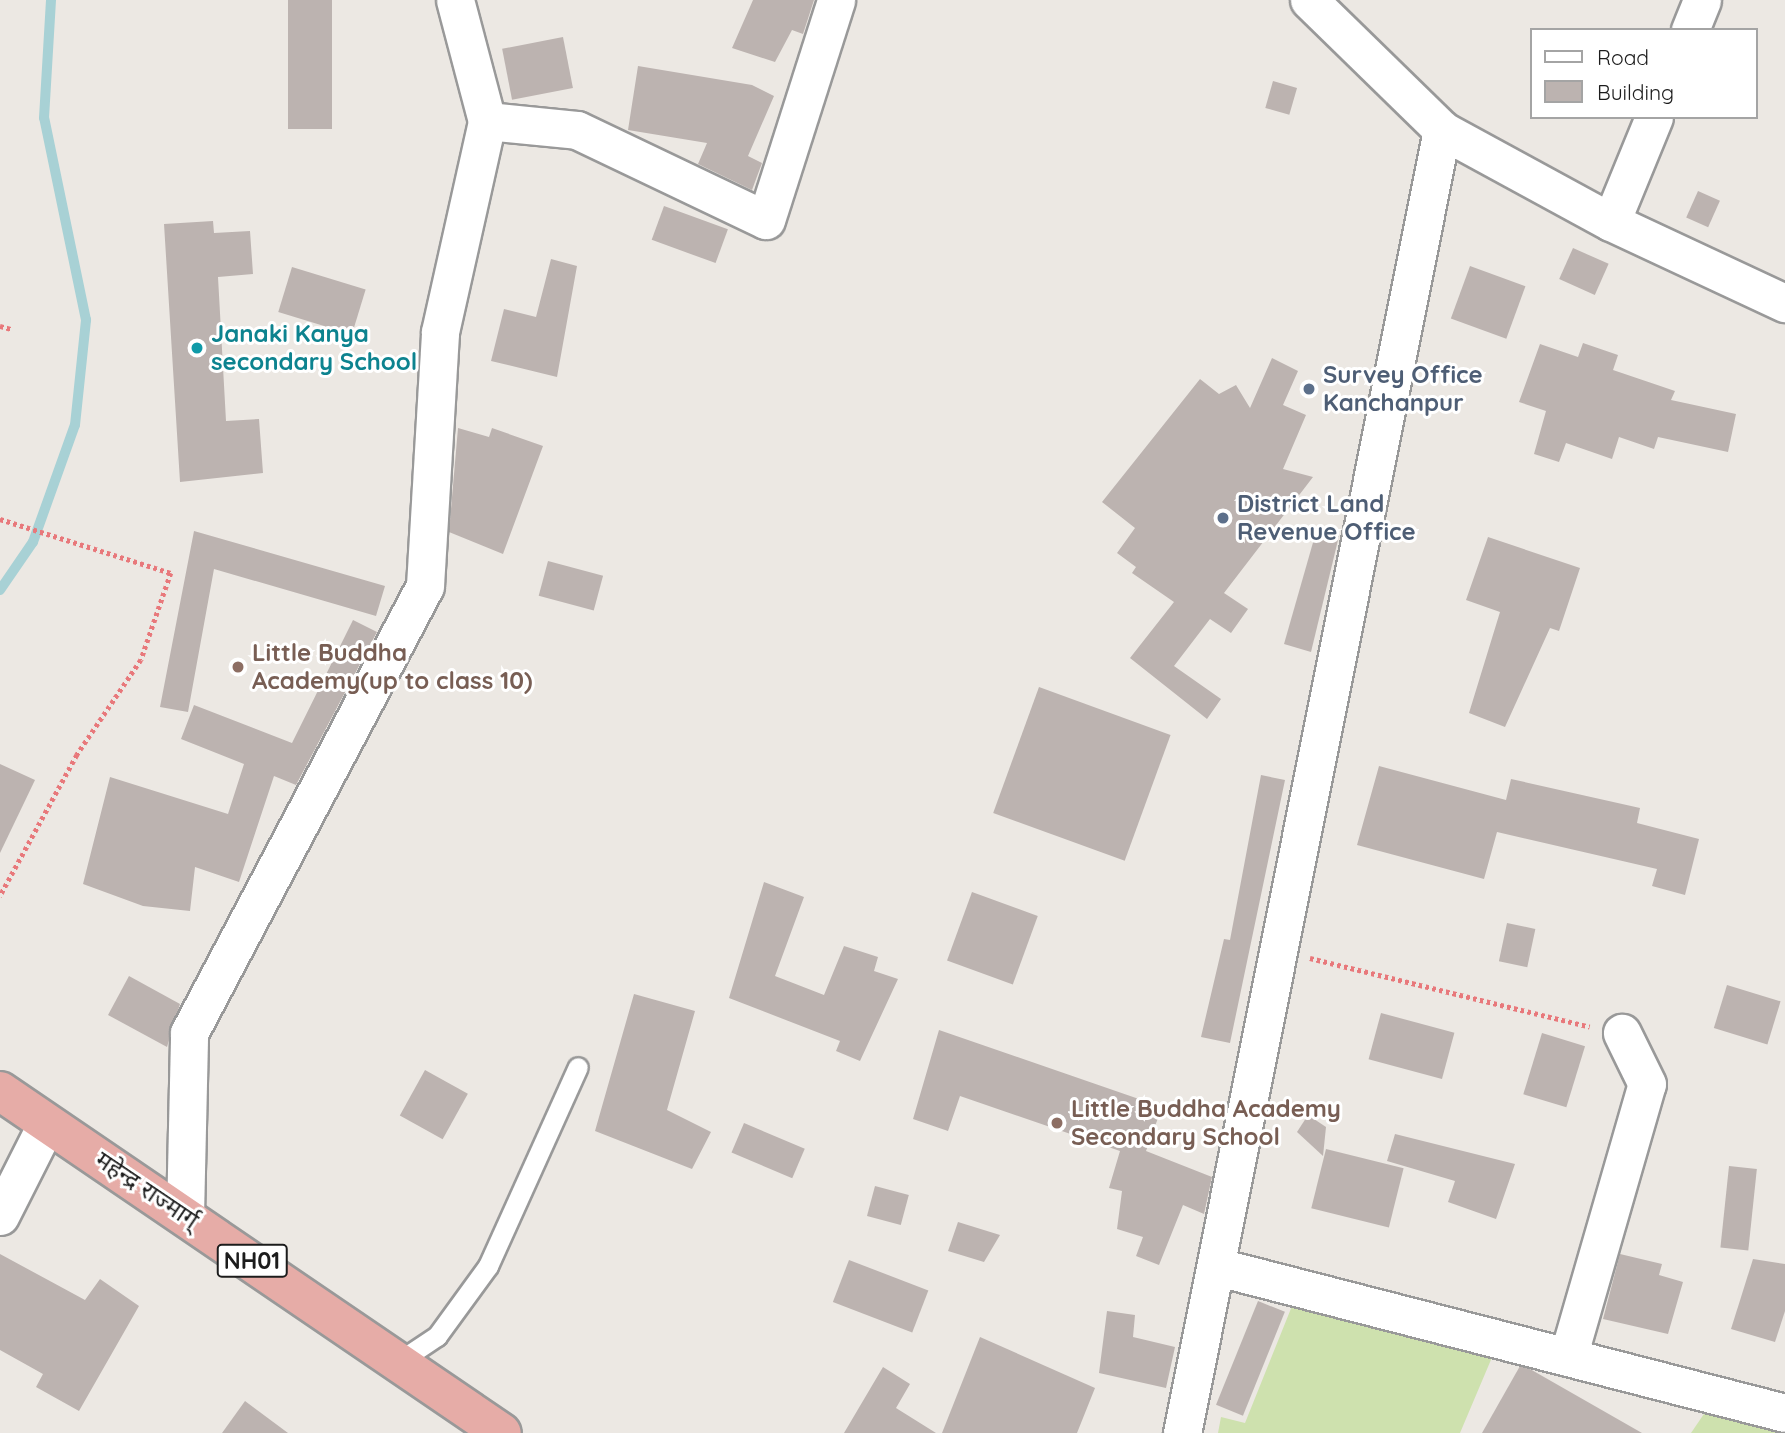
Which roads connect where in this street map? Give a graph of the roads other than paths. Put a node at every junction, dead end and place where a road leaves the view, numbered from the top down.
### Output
1 (455, 0) edge
2 (836, 0) edge
3 (1310, 0) edge
4 (1702, 0) edge
5 (1691, 28) edge
6 (1653, 119) edge
7 (487, 121) junction
8 (1441, 130) junction
9 (1611, 222) junction
10 (1785, 303) edge
11 (1622, 1033) road end
12 (578, 1067) dead end
13 (0, 1091) edge
14 (47, 1123) junction
15 (184, 1215) junction
16 (0, 1216) edge
17 (1219, 1267) junction
18 (1568, 1357) junction
19 (398, 1362) junction
20 (1785, 1413) edge
21 (502, 1433) edge
22 (1182, 1433) edge

1 - 7 street
2 - 7 street
3 - 8 street
4 - 5 street
6 - 9 street
7 - 15 street
8 - 9 street
8 - 17 street
9 - 10 street
11 - 18 street
12 - 19 lane
13 - 14 highway, महेन्द्र राज्मार्ग् / NH01
14 - 15 highway, महेन्द्र राज्मार्ग् / NH01
14 - 16 street
15 - 19 highway, महेन्द्र राज्मार्ग् / NH01
17 - 18 street
17 - 22 street
18 - 20 street
19 - 21 highway, महेन्द्र राज्मार्ग् / NH01

